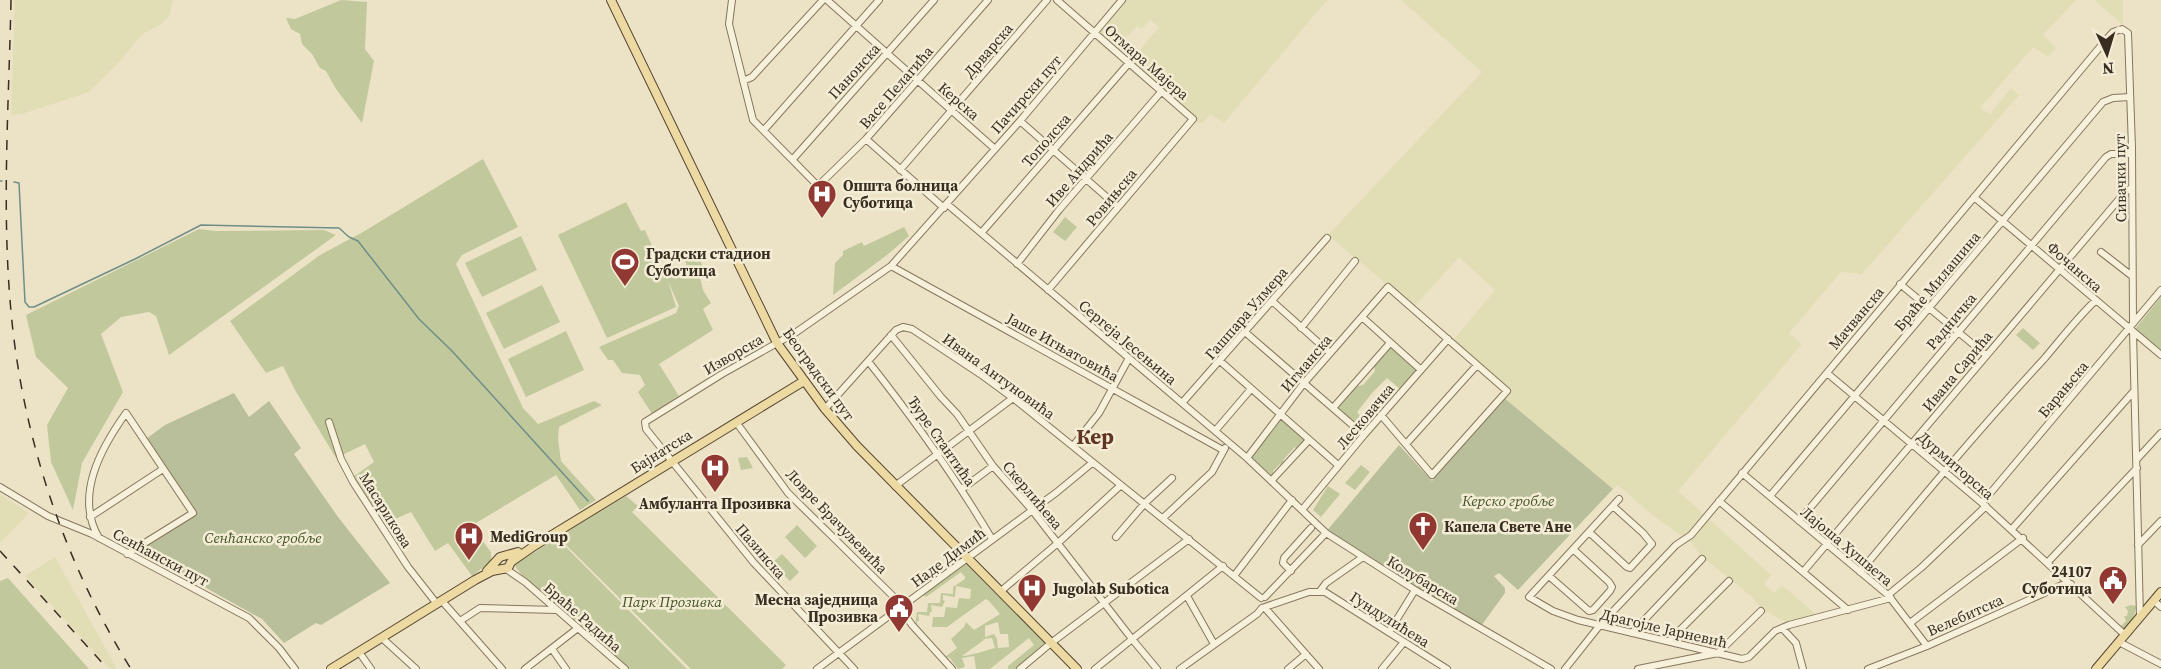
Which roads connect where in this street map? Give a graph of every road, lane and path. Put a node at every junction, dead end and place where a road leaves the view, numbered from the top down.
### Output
1 (611, 0) edge
2 (732, 0) edge
3 (825, 0) edge
4 (879, 0) edge
5 (934, 0) edge
6 (988, 0) edge
7 (1047, 0) edge
8 (1057, 0) edge
9 (1122, 0) edge
10 (856, 27) junction
11 (1094, 32) junction
12 (2128, 33) joint
13 (886, 54) junction
14 (1129, 63) junction
15 (743, 81) junction
16 (917, 81) junction
17 (1161, 92) junction
18 (2130, 97) junction
19 (952, 110) junction
20 (1193, 119) joint
21 (1020, 120) junction
22 (764, 130) junction
23 (866, 139) junction
24 (995, 149) junction
25 (1054, 149) junction
26 (2132, 154) junction
27 (793, 159) junction
28 (900, 170) junction
29 (1087, 179) junction
30 (2132, 188) junction
31 (1974, 197) junction
32 (945, 206) junction
33 (1118, 207) junction
34 (2003, 220) junction
35 (982, 232) junction
36 (1327, 238) dead end
37 (2031, 245) junction
38 (2101, 252) dead end
39 (1355, 261) dead end
40 (1017, 264) junction
41 (891, 266) junction
42 (2059, 269) junction
43 (2132, 276) junction
44 (1900, 284) junction
45 (1048, 290) junction
46 (2161, 290) edge
47 (2096, 300) junction
48 (1272, 301) junction
49 (1929, 309) junction
50 (1362, 317) junction
51 (1301, 328) junction
52 (2132, 328) junction
53 (1245, 332) junction
54 (1958, 332) junction
55 (891, 335) junction
56 (1448, 339) junction
57 (777, 342) junction
58 (1390, 343) junction
59 (1330, 353) junction
60 (1986, 355) junction
61 (2161, 355) edge
62 (1129, 358) junction
63 (868, 361) junction
64 (1220, 361) junction
65 (1477, 365) junction
66 (1420, 369) junction
67 (1827, 373) junction
68 (804, 381) junction
69 (1304, 383) junction
70 (1113, 388) junction
71 (1251, 389) junction
72 (2135, 391) junction
73 (1856, 396) junction
74 (1013, 398) junction
75 (1182, 403) junction
76 (1334, 408) junction
77 (825, 409) junction
78 (1280, 414) junction
79 (1381, 415) junction
80 (1884, 419) junction
81 (329, 422) dead end
82 (736, 422) junction
83 (1215, 431) junction
84 (969, 432) junction
85 (2161, 433) edge
86 (1364, 435) junction
87 (1309, 440) junction
88 (1229, 443) junction
89 (1913, 443) junction
90 (1406, 444) junction
91 (1073, 446) junction
92 (1223, 450) junction
93 (938, 456) junction
94 (1247, 458) junction
95 (2137, 459) junction
96 (672, 460) junction
97 (1092, 463) junction
98 (1338, 465) junction
99 (993, 466) junction
100 (2137, 468) junction
101 (163, 469) junction
102 (1945, 471) junction
103 (1742, 473) junction
104 (1173, 478) dead end
105 (1271, 481) junction
106 (1121, 485) junction
107 (895, 486) junction
108 (0, 487) edge
109 (962, 489) junction
110 (1770, 496) junction
111 (1619, 499) dead end
112 (1292, 500) junction
113 (1719, 501) junction
114 (1145, 503) junction
115 (1984, 505) junction
116 (1613, 506) junction
117 (1032, 510) junction
118 (1302, 510) junction
119 (90, 517) junction
120 (1163, 518) junction
121 (1798, 521) junction
122 (2161, 521) edge
123 (1311, 528) dead end
124 (2012, 529) junction
125 (1589, 532) junction
126 (1326, 533) junction
127 (1116, 537) dead end
128 (100, 538) junction
129 (2023, 538) junction
130 (992, 539) junction
131 (1189, 539) junction
132 (1058, 543) junction
133 (1827, 544) junction
134 (2138, 545) junction
135 (1573, 549) junction
136 (127, 554) junction
137 (968, 557) junction
138 (1363, 557) junction
139 (1702, 560) dead end
140 (2049, 562) junction
141 (506, 563) junction
142 (1223, 566) junction
143 (1291, 571) junction
144 (1803, 572) junction
145 (1860, 572) junction
146 (1234, 576) junction
147 (1549, 576) junction
148 (1729, 581) dead end
149 (2067, 582) junction
150 (1415, 590) junction
151 (1001, 591) junction
152 (1320, 591) junction
153 (2161, 592) edge
154 (1188, 596) junction
155 (1890, 597) junction
156 (2154, 601) junction
157 (439, 602) junction
158 (1103, 603) junction
159 (1264, 603) junction
160 (902, 607) junction
161 (2161, 607) edge
162 (557, 610) junction
163 (1848, 610) junction
164 (1761, 611) dead end
165 (2140, 617) junction
166 (460, 621) junction
167 (1910, 623) junction
168 (1600, 625) junction
169 (578, 628) junction
170 (1782, 628) junction
171 (1389, 632) junction
172 (1632, 633) junction
173 (382, 638) junction
174 (2122, 638) junction
175 (1132, 639) junction
176 (1669, 641) junction
177 (1404, 642) junction
178 (1051, 643) junction
179 (1214, 644) junction
180 (1927, 645) junction
181 (552, 649) junction
182 (358, 652) junction
183 (1701, 653) junction
184 (1718, 653) junction
185 (838, 654) junction
186 (1306, 654) junction
187 (2161, 664) edge
188 (1444, 668) edge
189 (295, 669) edge
190 (331, 669) edge
191 (371, 669) edge
192 (416, 669) edge
193 (502, 669) edge
194 (525, 669) edge
195 (567, 669) edge
196 (625, 669) edge
197 (817, 669) edge
198 (854, 669) edge
199 (952, 669) edge
200 (1020, 669) edge
201 (1077, 669) edge
202 (1095, 669) edge
203 (1157, 669) edge
204 (1180, 669) edge
205 (1288, 669) edge
206 (1319, 669) edge
207 (1382, 669) edge
208 (1551, 669) edge
209 (1565, 669) edge
210 (1638, 669) edge
211 (1803, 669) edge
212 (1868, 669) edge
213 (2096, 669) edge

1 - 57 main road, Београдски пут
2 - 15 street
3 - 10 street, Керска
3 - 15 street
4 - 10 street
5 - 13 street, Панонска
6 - 16 street, Васе Пелагића
7 - 19 street, Дрварска
8 - 11 street, Отмара Мајера
9 - 11 street, Пачирски пут
10 - 13 street, Керска
10 - 22 street
11 - 14 street, Отмара Мајера
11 - 21 street, Пачирски пут
12 - 18 street, Сивачки пут
12 - 31 street, Мачванска
13 - 16 street, Керска
13 - 27 street, Панонска
14 - 17 street, Отмара Мајера
14 - 25 street, Тополска
15 - 22 street
16 - 19 street, Керска
16 - 23 street, Васе Пелагића
17 - 20 street, Отмара Мајера
17 - 29 street, Иве Андрића
18 - 26 street, Сивачки пут
18 - 34 street, Браће Милашина
19 - 24 street, Керска
19 - 28 street, Дрварска
20 - 33 street, Ровињска
21 - 24 street, Пачирски пут
21 - 25 street
22 - 27 street
23 - 27 street, Васе Пелагића
23 - 28 street, Сергеја Јесењина
24 - 32 street, Пачирски пут
25 - 29 street
25 - 35 street, Тополска
26 - 30 street, Сивачки пут
26 - 37 street, Радничка
28 - 32 street, Сергеја Јесењина
29 - 33 street
29 - 40 street, Иве Андрића
30 - 42 street, Ивана Сарића
30 - 43 street, Сивачки пут
31 - 34 street, Фочанска
31 - 44 street, Мачванска
32 - 35 street, Сергеја Јесењина
32 - 41 street, Изворска
33 - 45 street, Ровињска
34 - 37 street, Фочанска
34 - 49 street, Браће Милашина
35 - 40 street, Сергеја Јесењина
36 - 48 street, Гашпара Улмера
37 - 42 street, Фочанска
37 - 54 street, Радничка
38 - 43 street
39 - 51 street
40 - 45 street, Сергеја Јесењина
41 - 57 street, Изворска
41 - 70 street, Јаше Игњатовића
42 - 47 street, Фочанска
42 - 60 street, Ивана Сарића
43 - 52 street, Сивачки пут
44 - 49 street
44 - 67 street, Мачванска
45 - 62 street, Сергеја Јесењина
46 - 52 street, Барањска
47 - 52 street, Фочанска
47 - 102 street
48 - 51 street
48 - 53 street, Гашпара Улмера
49 - 54 street
49 - 73 street, Браће Милашина
50 - 56 street, Игманска
50 - 58 street
50 - 59 street, Игманска
51 - 59 street
52 - 61 street, Фочанска
52 - 72 street, Сивачки пут
52 - 115 street, Барањска
53 - 64 street, Гашпара Улмера
53 - 69 street
54 - 60 street
54 - 80 street, Радничка
55 - 63 street
55 - 74 street, Ивана Антуновића
55 - 84 street, Скерлићева
56 - 65 street
56 - 66 street, Лесковачка
57 - 68 main road, Београдски пут
57 - 96 street, Изворска
58 - 66 street
58 - 76 street
59 - 69 street, Игманска
60 - 89 street, Ивана Сарића
62 - 70 street
62 - 75 street, Сергеја Јесењина
63 - 77 street
63 - 93 street, Ђуре Стантића
64 - 71 street
64 - 75 street, Гашпара Улмера
65 - 90 street
65 - 90 street
66 - 79 street, Лесковачка
67 - 73 street, Дурмиторска
67 - 103 street, Мачванска
68 - 77 main road, Београдски пут
68 - 82 main road, Бајнатска
69 - 76 street
69 - 78 street, Игманска
70 - 91 street
70 - 92 street, Јаше Игњатовића
71 - 78 street
71 - 83 street
72 - 95 street, Сивачки пут
72 - 124 street
73 - 80 street, Дурмиторска
73 - 110 street, Браће Милашина
74 - 84 street
74 - 91 street, Ивана Антуновића
75 - 83 street, Сергеја Јесењина
76 - 86 street
77 - 107 main road, Београдски пут
78 - 87 street
78 - 94 street, Игманска
79 - 86 street, Лесковачка
79 - 90 street
80 - 89 street, Дурмиторска
80 - 121 street, Радничка
81 - 157 street, Масарикова
82 - 96 main road, Бајнатска
82 - 160 street, Ловре Брачуљевића
83 - 88 street, Сергеја Јесењина
84 - 93 street
84 - 99 street, Скерлићева
85 - 95 street
86 - 98 street, Лесковачка
87 - 98 street
87 - 105 street
88 - 92 street
88 - 94 street, Сергеја Јесењина
89 - 102 street, Дурмиторска
89 - 133 street, Ивана Сарића
91 - 97 street, Ивана Антуновића
92 - 120 street
93 - 107 street
93 - 109 street, Ђуре Стантића
94 - 105 street, Сергеја Јесењина
95 - 100 street, Сивачки пут
96 - 141 main road, Бајнатска
96 - 185 street, Пазинска
97 - 106 street, Ивана Антуновића
97 - 117 street, Наде Димић
98 - 118 street, Лесковачка
99 - 109 street
99 - 117 street, Скерлићева
100 - 134 street, Сивачки пут
100 - 140 street
101 - 119 street
101 - 119 street
101 - 136 street
102 - 115 street, Дурмиторска
102 - 145 street
103 - 110 street, Лајоша Хушвета
103 - 113 street, Мачванска
104 - 114 street
105 - 112 street, Сергеја Јесењина
106 - 114 street, Ивана Антуновића
106 - 132 street
107 - 137 main road, Београдски пут
108 - 128 street, Сенћански пут
109 - 130 street, Ђуре Стантића
110 - 121 street, Лајоша Хушвета
111 - 116 street
112 - 118 street, Колубарска
112 - 146 street
113 - 144 street
113 - 168 street, Мачванска
114 - 120 street, Ивана Антуновића
114 - 127 street
115 - 124 street, Дурмиторска
115 - 155 street, Барањска
116 - 125 street
116 - 125 street
117 - 130 street, Наде Димић
117 - 132 street, Скерлићева
118 - 126 street, Колубарска
119 - 128 street
120 - 131 street, Ивана Антуновића
121 - 133 street, Лајоша Хушвета
122 - 134 street
123 - 143 street
124 - 129 street, Дурмиторска
125 - 135 street
126 - 138 street, Колубарска
126 - 143 street
128 - 136 street, Сенћански пут
129 - 140 street, Дурмиторска
129 - 167 street
130 - 137 street, Наде Димић
131 - 142 street, Ивана Антуновића
131 - 158 street
132 - 151 street
132 - 158 street, Скерлићева
133 - 144 street, Ивана Сарића
133 - 145 street, Лајоша Хушвета
134 - 165 street, Сивачки пут
135 - 147 street
135 - 147 street
136 - 189 street, Сенћански пут
137 - 151 main road, Београдски пут
137 - 160 street, Наде Димић
138 - 150 street, Колубарска
138 - 152 street
139 - 172 street
140 - 149 street, Дурмиторска
141 - 157 main road, Бајнатска
141 - 162 street, Браће Радића
142 - 146 street, Ивана Антуновића
142 - 154 street
143 - 159 street
144 - 163 street
145 - 155 street, Лајоша Хушвета
146 - 159 street, Ивана Антуновића
147 - 168 street, Драгојле Јарневић
148 - 176 street
149 - 174 street, Дурмиторска
149 - 180 street, Велебитска
150 - 171 street
150 - 208 street, Колубарска
151 - 178 main road, Београдски пут
152 - 159 street
152 - 171 street, Гундулићева
153 - 156 main road
154 - 175 street
154 - 179 street
155 - 163 street, Драгојле Јарневић
155 - 167 street, Лајоша Хушвета
156 - 161 street
156 - 165 main road
157 - 166 street, Масарикова
157 - 173 main road, Бајнатска
158 - 175 street, Скерлићева
158 - 178 street
159 - 179 street
159 - 186 street, Ивана Антуновића
160 - 185 street, Наде Димић
160 - 199 street, Ловре Брачуљевића
162 - 166 street
162 - 169 street, Браће Радића
163 - 170 street, Драгојле Јарневић
164 - 184 street
165 - 174 main road
166 - 193 street, Масарикова
167 - 180 street, Лајоша Хушвета
168 - 172 street, Драгојле Јарневић
168 - 209 street, Мачванска
169 - 181 street
169 - 196 street, Браће Радића
170 - 184 street, Драгојле Јарневић
170 - 211 street
171 - 177 street, Гундулићева
172 - 176 street, Драгојле Јарневић
173 - 182 main road, Бајнатска
173 - 192 street
174 - 187 street, Дурмиторска
174 - 213 main road
175 - 202 street
175 - 203 street, Скерлићева
176 - 183 street, Драгојле Јарневић
177 - 188 street, Гундулићева
177 - 207 street
178 - 200 street
178 - 201 main road, Београдски пут
179 - 204 street
180 - 212 street, Велебитска
181 - 194 street
181 - 195 street
182 - 190 main road, Бајнатска
182 - 191 street
183 - 184 street, Драгојле Јарневић
183 - 210 street, Драгојле Јарневић
185 - 197 street, Наде Димић
185 - 198 street, Пазинска
186 - 205 street
186 - 206 street, Ивана Антуновића

